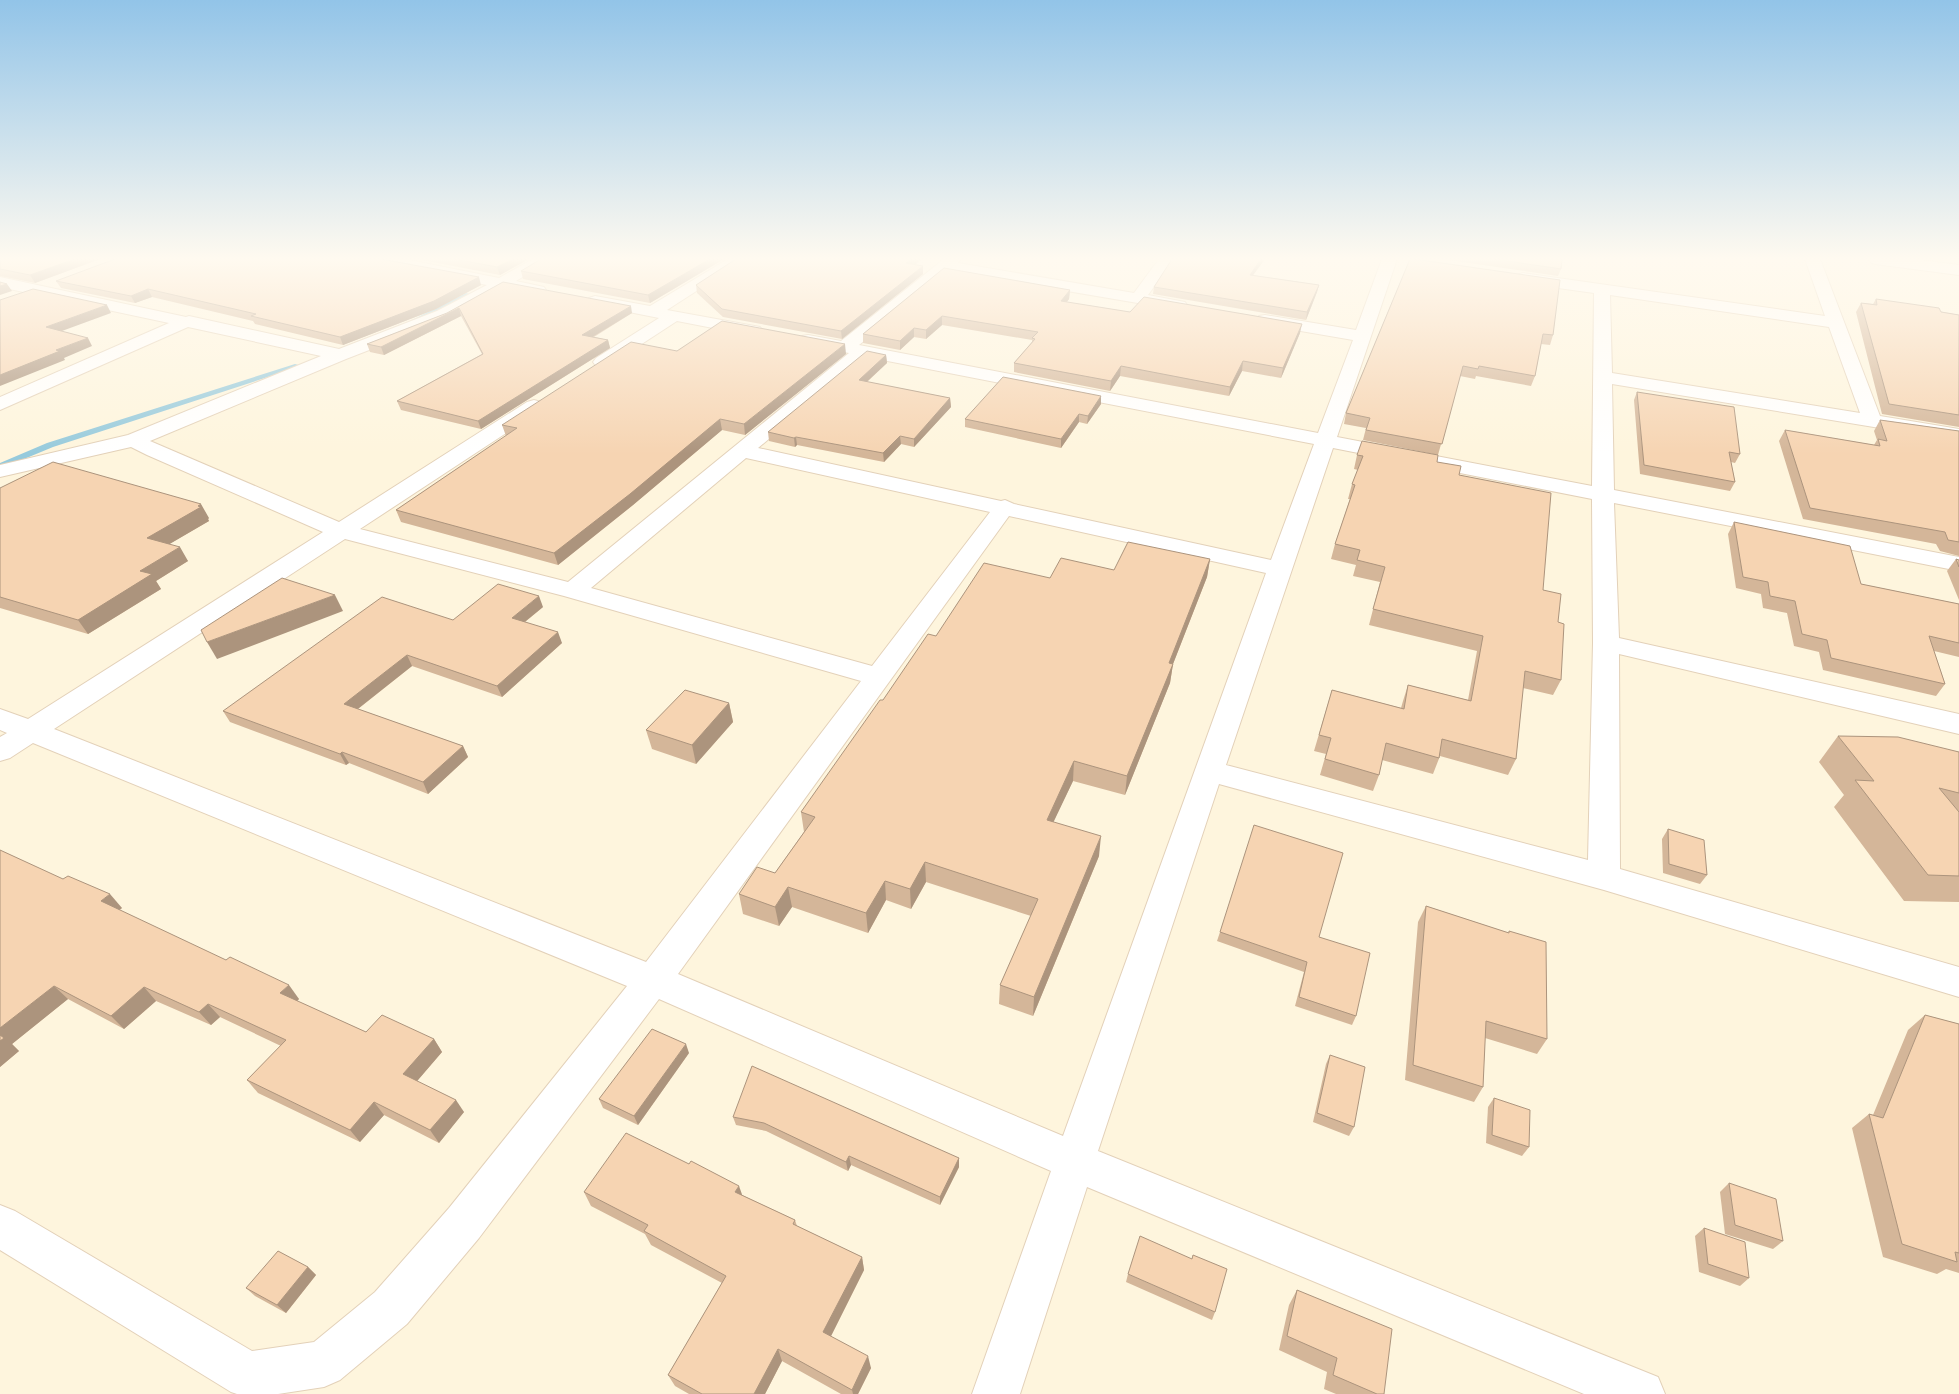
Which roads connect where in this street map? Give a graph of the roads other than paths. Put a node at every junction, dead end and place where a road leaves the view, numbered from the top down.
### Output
1 (182, 324) edge
2 (203, 324) edge
3 (420, 324) edge
4 (661, 324) edge
5 (719, 324) edge
6 (882, 324) edge
7 (1292, 324) edge
8 (1367, 324) edge
9 (1602, 324) edge
10 (1836, 324) edge
11 (769, 333) edge
12 (1362, 336) junction
13 (788, 337) edge
14 (854, 349) junction
15 (340, 355) junction
16 (582, 375) edge
17 (1602, 377) junction
18 (549, 396) edge
19 (0, 404) edge
20 (1872, 420) junction
21 (1959, 435) edge
22 (134, 440) junction
23 (1325, 440) junction
24 (742, 451) junction
25 (0, 471) edge
26 (1602, 494) junction
27 (1005, 507) junction
28 (341, 531) junction
29 (1959, 564) edge
30 (1280, 569) junction
31 (573, 591) junction
32 (1606, 643) junction
33 (879, 677) junction
34 (1959, 724) edge
35 (15, 725) edge
36 (0, 750) edge
37 (1209, 771) junction
38 (1604, 877) junction
39 (653, 980) junction
40 (1959, 982) edge
41 (1074, 1161) junction
42 (0, 1226) edge
43 (996, 1394) edge
44 (1641, 1394) edge

1 - 19 street
2 - 15 street
3 - 15 street
4 - 16 street
5 - 11 street
6 - 14 street
7 - 12 street
8 - 12 street
9 - 17 street
10 - 20 street
12 - 23 street
13 - 14 street
14 - 23 street
14 - 24 street
15 - 22 street
17 - 20 street
17 - 26 street
18 - 28 street
20 - 21 street
22 - 25 street
22 - 28 street
23 - 26 street
23 - 30 street
24 - 27 street
24 - 31 street
26 - 29 street
26 - 32 street
27 - 30 street
27 - 33 street
28 - 31 street
28 - 35 street
30 - 37 street
31 - 33 street
32 - 34 street
32 - 38 street
33 - 39 street
35 - 36 street
35 - 39 street
37 - 38 street
37 - 41 street
38 - 40 street
39 - 41 street
39 - 42 street
41 - 43 street
41 - 44 street

